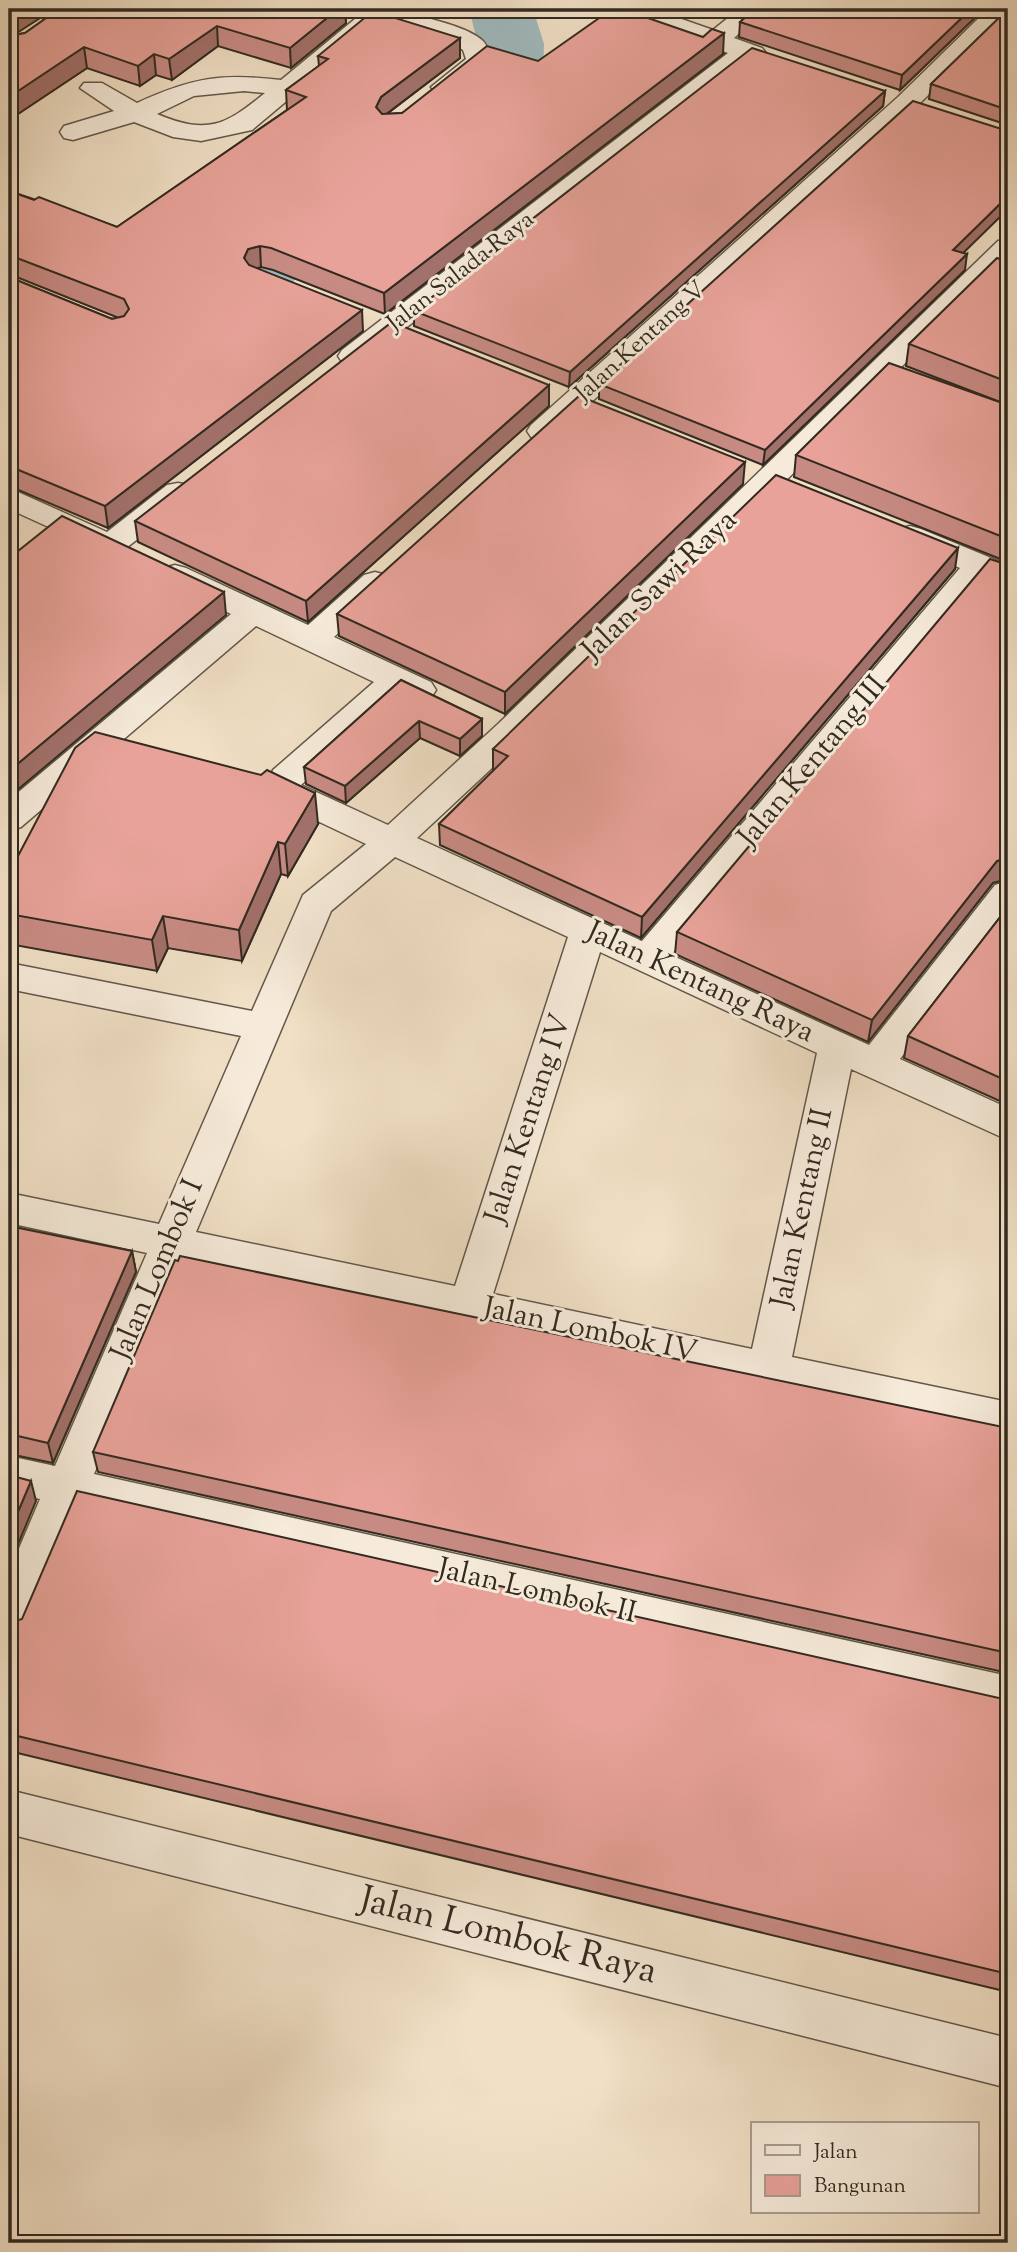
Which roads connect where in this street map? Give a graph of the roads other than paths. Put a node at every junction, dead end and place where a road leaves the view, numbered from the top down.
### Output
1 (630, 9) edge
2 (754, 9) edge
3 (1002, 9) edge
4 (380, 10) edge
5 (716, 40) junction
6 (93, 88) dead end
7 (286, 88) junction
8 (424, 102) edge
9 (137, 113) junction
10 (73, 132) dead end
11 (1001, 263) edge
12 (336, 369) edge
13 (525, 447) edge
14 (196, 478) edge
15 (9, 497) edge
16 (881, 524) edge
17 (110, 545) junction
18 (393, 565) edge
19 (994, 570) edge
20 (254, 611) junction
21 (312, 639) junction
22 (397, 680) junction
23 (447, 703) edge
24 (9, 819) edge
25 (392, 841) junction
26 (1008, 894) edge
27 (308, 918) joint
28 (588, 932) junction
29 (647, 959) junction
30 (9, 976) edge
31 (262, 1027) junction
32 (837, 1047) junction
33 (875, 1064) junction
34 (1008, 1125) edge
35 (9, 1208) edge
36 (171, 1242) junction
37 (470, 1305) junction
38 (769, 1368) junction
39 (1008, 1420) edge
40 (9, 1474) edge
41 (66, 1488) junction
42 (9, 1623) edge
43 (1008, 1698) edge
44 (9, 1812) edge
45 (1008, 2063) edge

1 - 5 street
2 - 5 street
3 - 13 street, Jalan Kentang V
4 - 7 street
4 - 8 street
5 - 12 street, Jalan Salada Raya
6 - 9 street
7 - 9 street
7 - 9 street
9 - 10 street
11 - 25 street, Jalan Sawi Raya
14 - 17 street
15 - 17 street
16 - 19 street
17 - 20 street
18 - 21 street
19 - 29 street, Jalan Kentang III
20 - 21 street
20 - 24 street
21 - 22 street
22 - 23 street
22 - 25 street, Jalan Kentang Raya
25 - 27 street, Jalan Sawi Raya
25 - 28 street, Jalan Kentang Raya
26 - 33 street
27 - 31 street, Jalan Lombok I
28 - 29 street, Jalan Kentang Raya
28 - 37 street, Jalan Kentang IV
29 - 32 street, Jalan Kentang Raya
30 - 31 street
31 - 36 street, Jalan Lombok I
32 - 33 street, Jalan Kentang Raya
32 - 38 street, Jalan Kentang II
33 - 34 street, Jalan Kentang Raya
35 - 36 street, Jalan Lombok IV
36 - 37 street, Jalan Lombok IV
36 - 41 street, Jalan Lombok I
37 - 38 street, Jalan Lombok IV
38 - 39 street, Jalan Lombok IV
40 - 41 street, Jalan Lombok II
41 - 42 street, Jalan Lombok I
41 - 43 street, Jalan Lombok II
44 - 45 street, Jalan Lombok Raya

